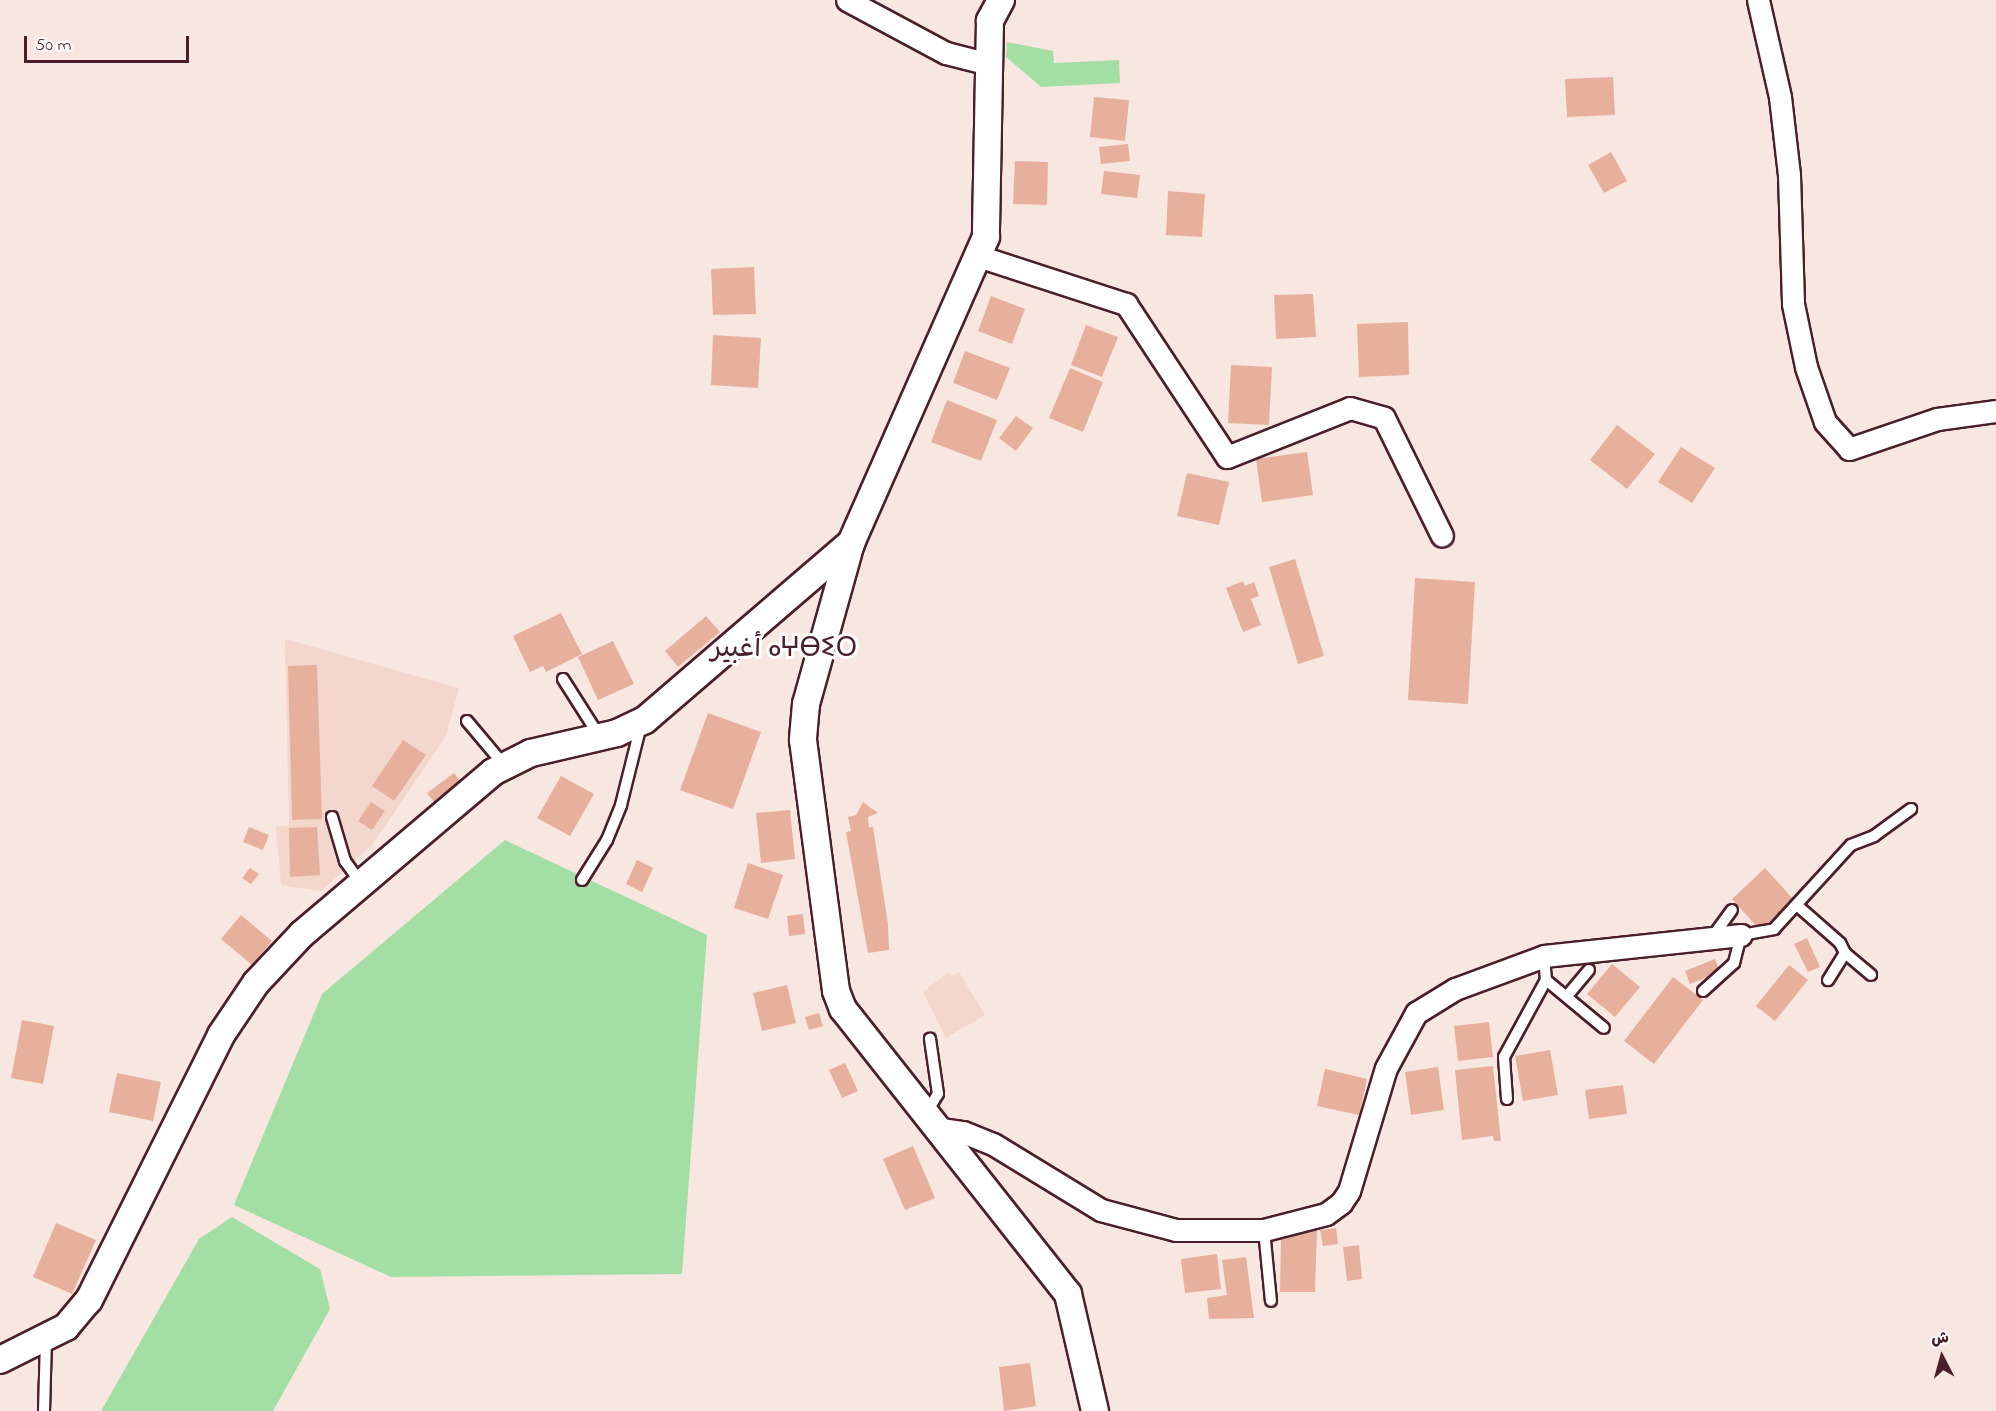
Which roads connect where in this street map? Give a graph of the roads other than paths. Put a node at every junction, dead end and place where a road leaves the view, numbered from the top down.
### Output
1 (847, 0) edge
2 (1001, 0) edge
3 (1758, 0) edge
4 (989, 64) junction
5 (978, 256) junction
6 (1996, 411) edge
7 (1442, 536) dead end
8 (851, 543) junction
9 (563, 679) dead end
10 (467, 721) dead end
11 (642, 722) junction
12 (600, 737) junction
13 (504, 765) junction
14 (1911, 809) dead end
15 (332, 817) dead end
16 (582, 879) dead end
17 (361, 884) junction
18 (1799, 907) junction
19 (1732, 910) dead end
20 (1741, 935) junction
21 (1713, 936) junction
22 (1845, 953) junction
23 (1544, 956) junction
24 (1589, 970) dead end
25 (1871, 975) dead end
26 (1546, 980) junction
27 (1828, 980) dead end
28 (1703, 991) dead end
29 (1567, 996) junction
30 (1604, 1028) dead end
31 (930, 1039) dead end
32 (1507, 1099) dead end
33 (934, 1121) junction
34 (1264, 1230) junction
35 (1271, 1301) dead end
36 (46, 1339) junction
37 (0, 1360) edge
38 (44, 1411) edge
39 (1095, 1411) edge

1 - 4 street
2 - 4 street
3 - 6 street
4 - 5 street
5 - 7 street
5 - 8 street
8 - 11 street
8 - 33 street
9 - 12 lane
10 - 13 lane
11 - 12 street
11 - 16 lane
12 - 13 street
13 - 17 street
14 - 18 lane
15 - 17 lane
17 - 36 street
18 - 20 lane
18 - 22 lane
19 - 21 lane
20 - 21 street
20 - 28 lane
21 - 23 street
22 - 25 lane
22 - 27 lane
23 - 26 lane
23 - 34 street
24 - 29 lane
26 - 29 lane
26 - 32 lane
29 - 30 lane
31 - 33 lane
33 - 34 street
33 - 39 street
34 - 35 lane
36 - 37 street
36 - 38 lane

